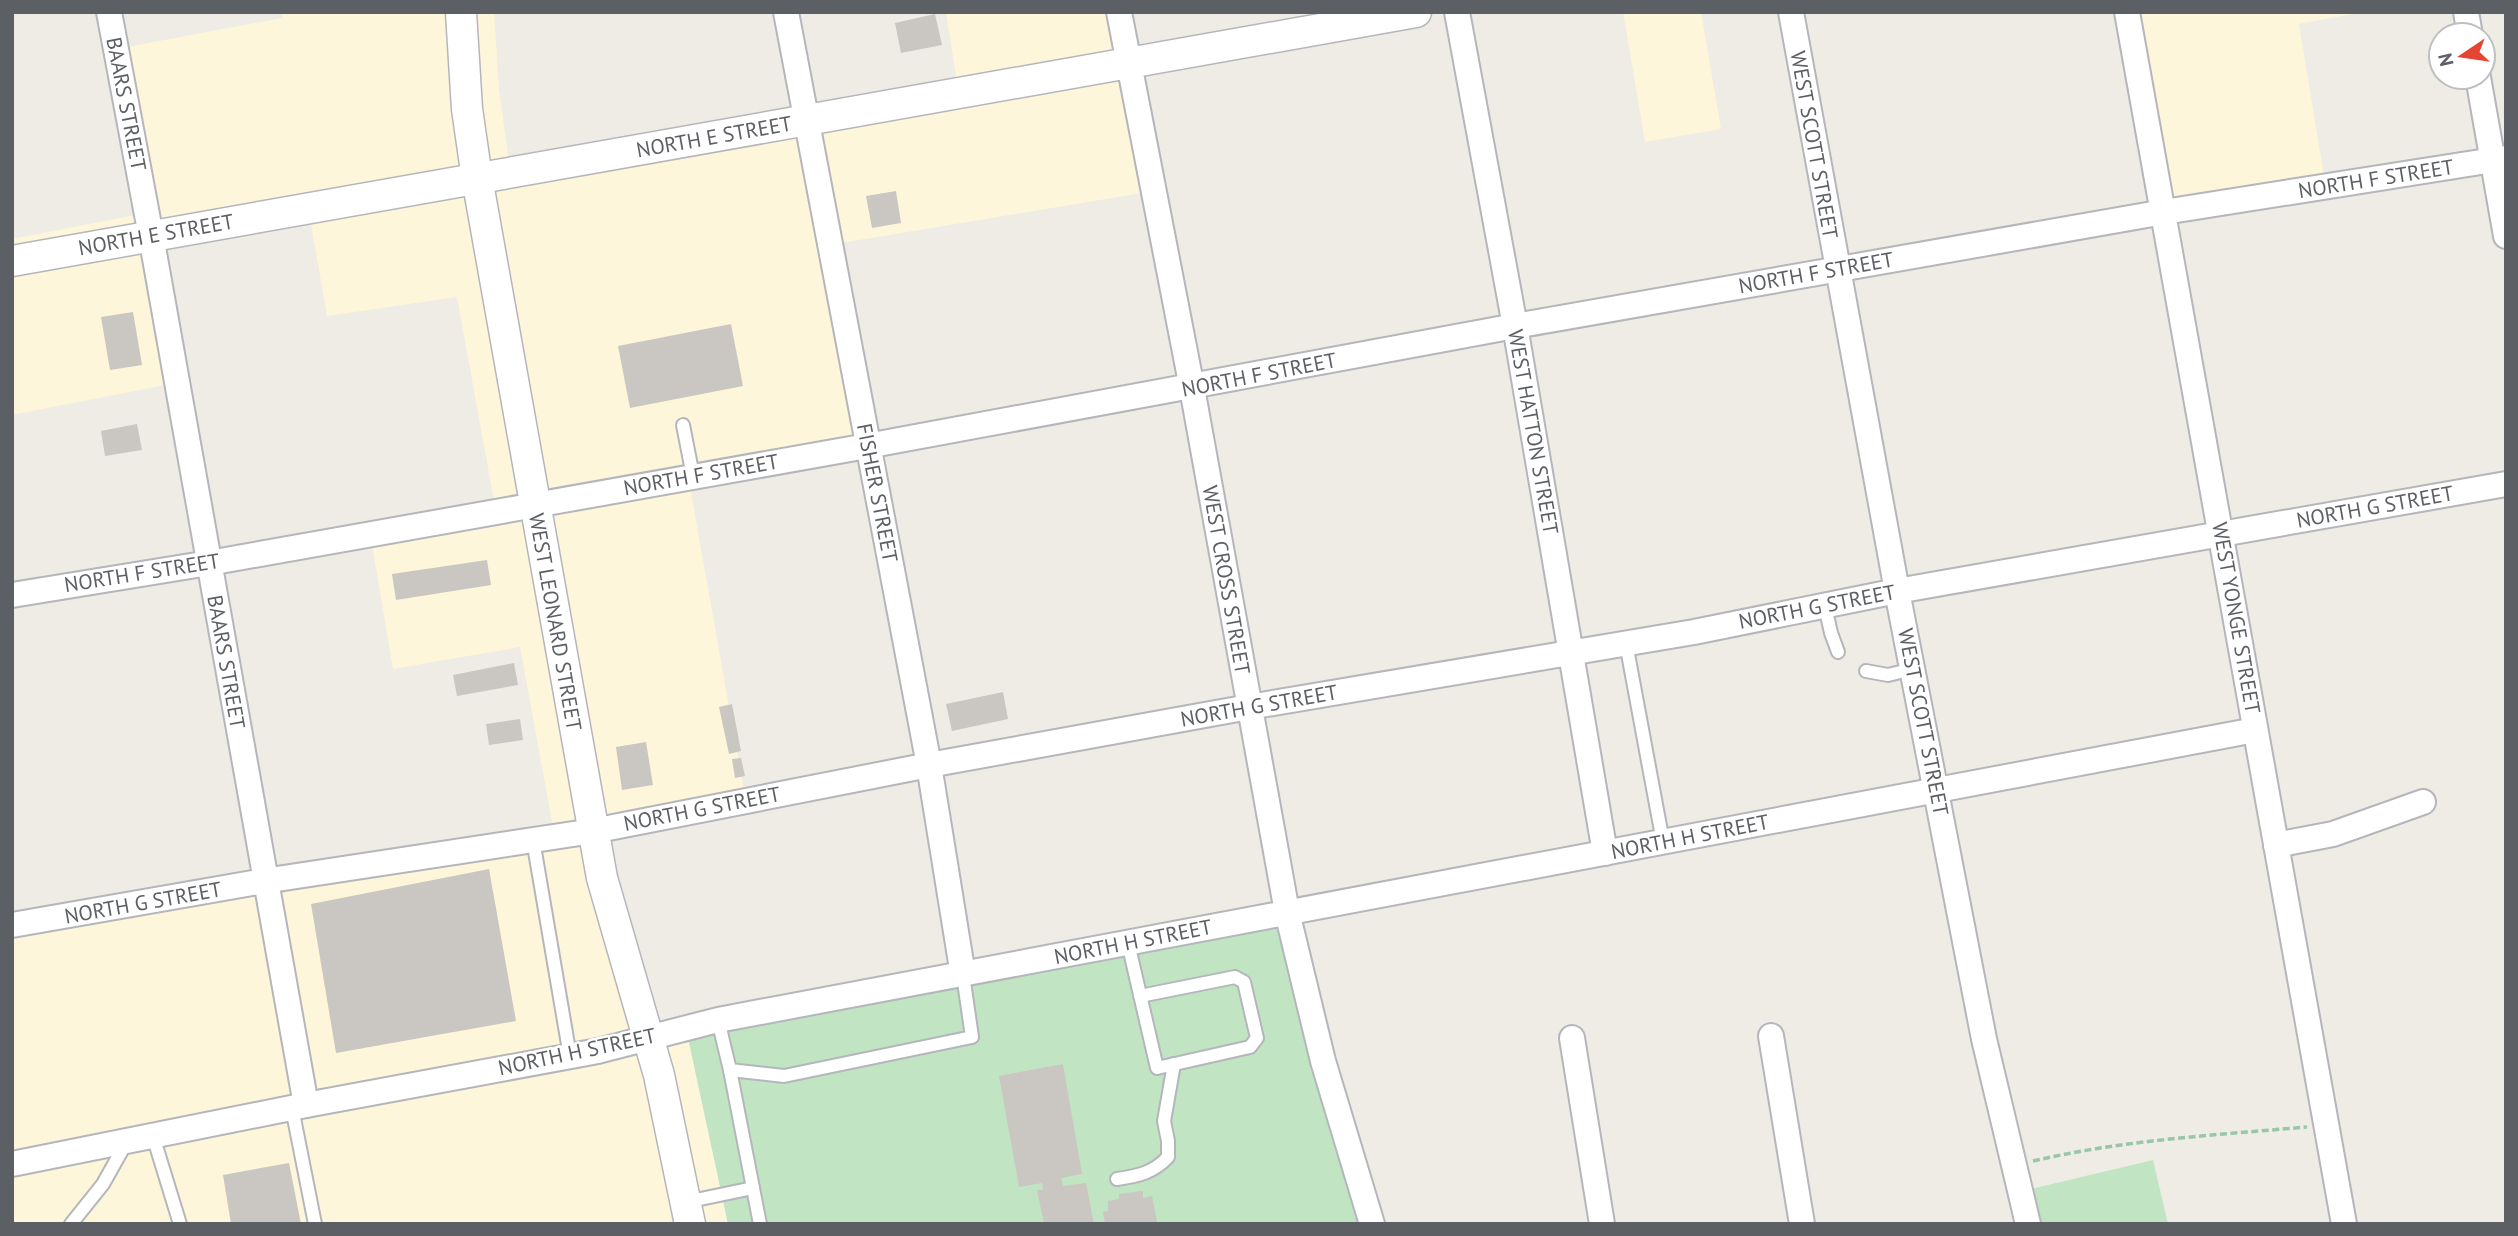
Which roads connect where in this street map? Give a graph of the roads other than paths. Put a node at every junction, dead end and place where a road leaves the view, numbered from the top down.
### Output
1 (109, 12) edge
2 (461, 12) edge
3 (786, 12) edge
4 (1119, 12) edge
5 (1416, 12) edge
6 (1457, 12) edge
7 (1791, 12) edge
8 (2127, 12) edge
9 (1129, 63) junction
10 (2482, 91) edge
11 (806, 120) junction
12 (2499, 159) edge
13 (477, 178) junction
14 (2164, 212) junction
15 (151, 236) junction
16 (2506, 236) edge
17 (12, 261) edge
18 (1837, 269) junction
19 (1515, 326) junction
20 (1192, 388) junction
21 (684, 425) dead end
22 (867, 446) junction
23 (693, 477) junction
24 (2506, 484) edge
25 (534, 504) junction
26 (2221, 534) junction
27 (209, 563) junction
28 (1897, 591) junction
29 (12, 595) edge
30 (1825, 606) junction
31 (1626, 643) junction
32 (1570, 652) junction
33 (1838, 652) dead end
34 (1913, 669) junction
35 (1866, 671) dead end
36 (1249, 707) junction
37 (2255, 730) junction
38 (929, 765) junction
39 (1937, 790) junction
40 (2423, 802) dead end
41 (593, 831) junction
42 (533, 840) junction
43 (1662, 842) junction
44 (2276, 845) junction
45 (1605, 853) junction
46 (264, 881) junction
47 (1287, 912) junction
48 (12, 925) edge
49 (1128, 943) junction
50 (962, 975) junction
51 (1140, 996) junction
52 (718, 1020) junction
53 (1771, 1036) dead end
54 (648, 1038) junction
55 (1572, 1038) dead end
56 (570, 1056) junction
57 (1174, 1064) junction
58 (730, 1070) junction
59 (299, 1107) junction
60 (153, 1136) junction
61 (127, 1141) junction
62 (12, 1164) edge
63 (1117, 1179) dead end
64 (753, 1188) junction
65 (688, 1213) edge
66 (72, 1224) edge
67 (180, 1224) edge
68 (315, 1224) edge
69 (760, 1224) edge
70 (1372, 1224) edge
71 (1602, 1224) edge
72 (1802, 1224) edge
73 (2028, 1224) edge
74 (2344, 1224) edge

1 - 15 street, BAARS STREET
2 - 13 street, WEST LEONARD STREET
3 - 11 street, FISHER STREET
4 - 9 street, WEST CROSS STREET
5 - 9 street, NORTH E STREET
6 - 19 street, WEST HATTON STREET
7 - 18 street, WEST SCOTT STREET
8 - 14 street, WEST YONGE STREET
9 - 11 street, NORTH E STREET
9 - 20 street, WEST CROSS STREET
10 - 12 street
11 - 13 street, NORTH E STREET
11 - 22 street, FISHER STREET
12 - 14 street, NORTH F STREET
12 - 16 street
13 - 15 street, NORTH E STREET
13 - 25 street, WEST LEONARD STREET
14 - 18 street, NORTH F STREET
14 - 26 street, WEST YONGE STREET
15 - 17 street, NORTH E STREET
15 - 27 street, BAARS STREET
18 - 19 street, NORTH F STREET
18 - 28 street, WEST SCOTT STREET
19 - 20 street, NORTH F STREET
19 - 32 street, WEST HATTON STREET
20 - 22 street, NORTH F STREET
20 - 36 street, WEST CROSS STREET
21 - 23 lane
22 - 23 street, NORTH F STREET
22 - 38 street, FISHER STREET
23 - 25 street, NORTH F STREET
24 - 26 street, NORTH G STREET
25 - 27 street, NORTH F STREET
25 - 41 street, WEST LEONARD STREET
26 - 28 street, NORTH G STREET
26 - 37 street, WEST YONGE STREET
27 - 29 street, NORTH F STREET
27 - 46 street, BAARS STREET
28 - 30 street, NORTH G STREET
28 - 34 street, WEST SCOTT STREET
30 - 31 street, NORTH G STREET
30 - 33 lane
31 - 32 street, NORTH G STREET
31 - 43 lane
32 - 36 street, NORTH G STREET
32 - 45 street, WEST HATTON STREET
34 - 35 lane
34 - 39 street, WEST SCOTT STREET
36 - 38 street, NORTH G STREET
36 - 47 street, WEST CROSS STREET
37 - 39 street, NORTH H STREET
37 - 44 street, WEST YONGE STREET
38 - 41 street, NORTH G STREET
38 - 50 street, FISHER STREET
39 - 43 street, NORTH H STREET
39 - 73 street, WEST SCOTT STREET
40 - 44 street
41 - 42 street, NORTH G STREET
41 - 54 street, WEST LEONARD STREET
42 - 46 street, NORTH G STREET
42 - 56 lane
43 - 45 street, NORTH H STREET
44 - 74 street, WEST YONGE STREET
45 - 47 street, NORTH H STREET
46 - 48 street, NORTH G STREET
46 - 59 street, BAARS STREET
47 - 49 street, NORTH H STREET
47 - 70 street, WEST CROSS STREET
49 - 50 street, NORTH H STREET
49 - 51 lane
50 - 52 street, NORTH H STREET
50 - 58 lane
51 - 57 lane
51 - 57 lane
52 - 54 street, NORTH H STREET
52 - 58 lane
53 - 72 street
54 - 56 street, NORTH H STREET
54 - 65 street, WEST LEONARD STREET
55 - 71 street
56 - 59 street, NORTH H STREET
57 - 63 lane
58 - 64 lane
59 - 60 street, NORTH H STREET
59 - 68 lane
60 - 61 street, NORTH H STREET
60 - 67 lane
61 - 62 street, NORTH H STREET
61 - 66 lane
64 - 65 lane
64 - 69 lane

